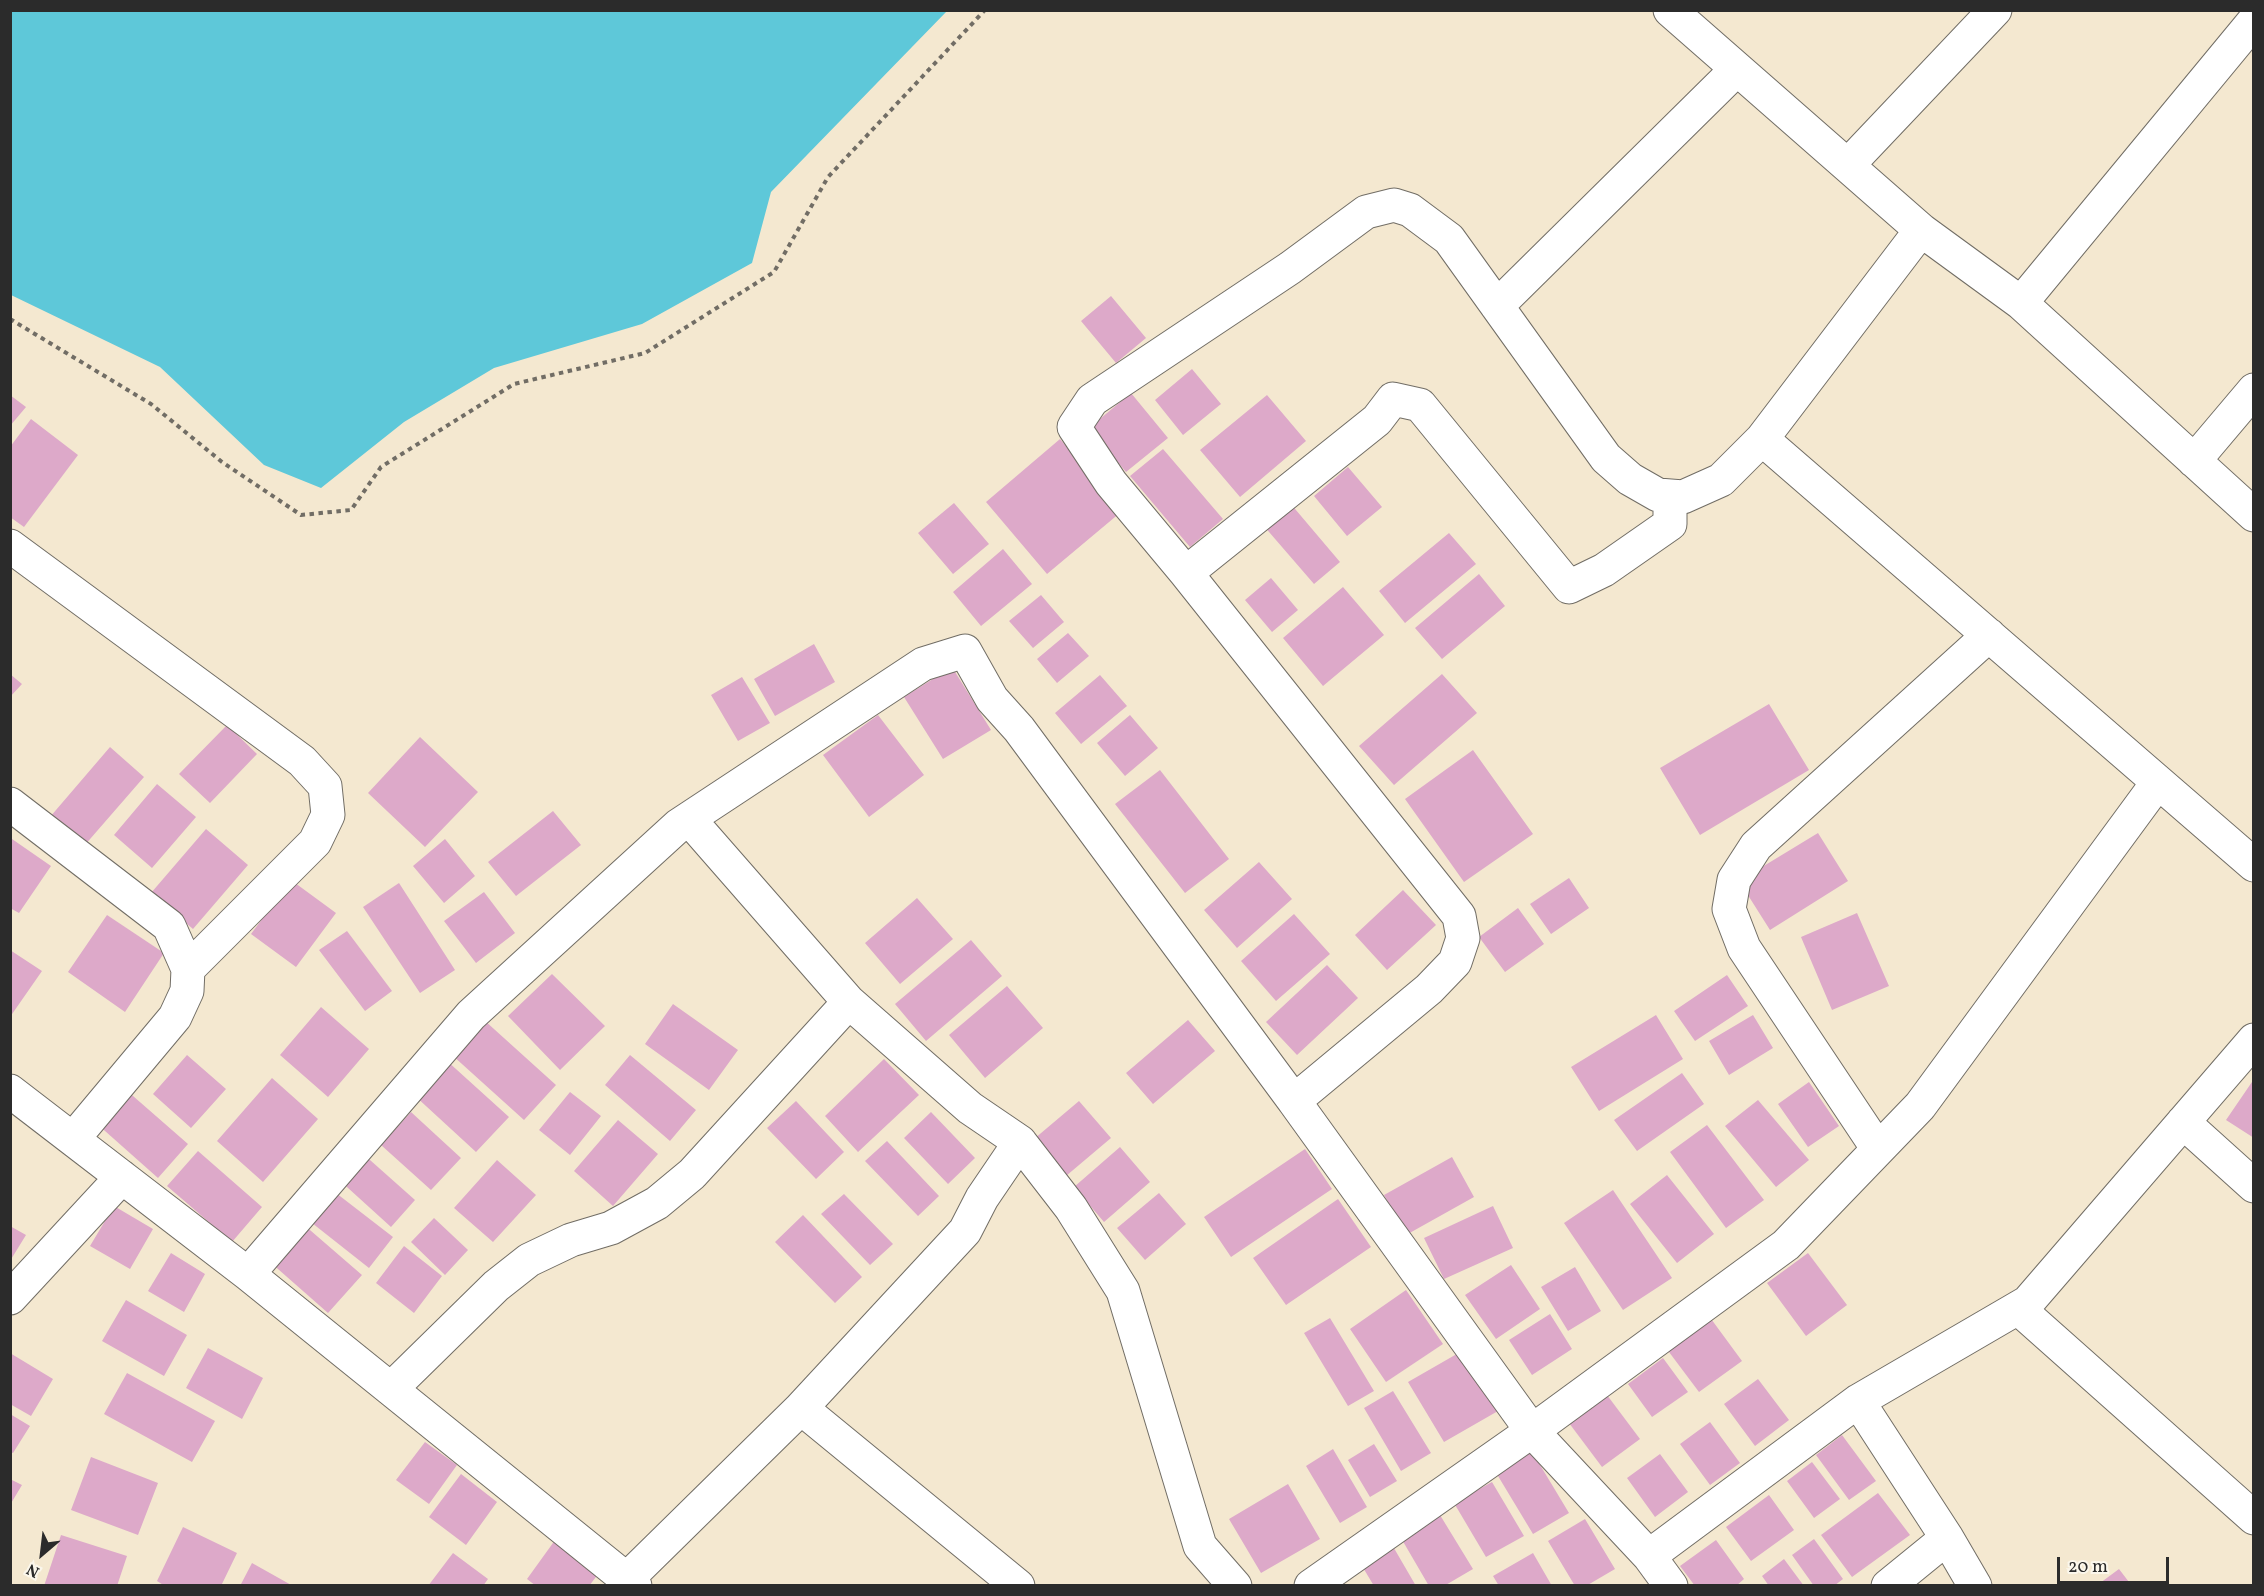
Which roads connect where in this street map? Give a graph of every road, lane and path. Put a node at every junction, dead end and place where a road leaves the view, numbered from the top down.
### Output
1 (985, 10) edge
2 (1670, 10) edge
3 (1995, 10) edge
4 (2253, 21) edge
5 (1737, 69) junction
6 (1848, 165) junction
7 (1921, 230) junction
8 (2021, 303) junction
9 (1497, 306) junction
10 (10, 319) edge
11 (2253, 390) edge
12 (1762, 439) junction
13 (2194, 461) junction
14 (1670, 496) junction
15 (2253, 515) edge
16 (10, 546) edge
17 (1186, 573) junction
18 (1989, 635) junction
19 (2158, 782) junction
20 (10, 804) edge
21 (688, 819) junction
22 (2253, 865) edge
23 (188, 969) junction
24 (849, 1002) junction
25 (2253, 1040) edge
26 (10, 1090) edge
27 (1294, 1101) junction
28 (2182, 1122) junction
29 (73, 1139) junction
30 (1020, 1142) junction
31 (1878, 1149) junction
32 (122, 1177) junction
33 (2253, 1186) edge
34 (248, 1274) junction
35 (10, 1298) edge
36 (2019, 1309) junction
37 (391, 1389) junction
38 (1858, 1401) junction
39 (801, 1408) junction
40 (1532, 1431) junction
41 (2253, 1518) edge
42 (1947, 1538) junction
43 (1649, 1556) junction
44 (631, 1582) edge
45 (1018, 1586) edge
46 (1235, 1586) edge
47 (1311, 1586) edge
48 (1671, 1586) edge
49 (1888, 1586) edge
50 (1975, 1586) edge

1 - 10 path
2 - 5 street
3 - 6 street
4 - 8 street
5 - 6 street
5 - 9 street
6 - 7 street
7 - 8 street
7 - 12 street
8 - 13 street
9 - 14 street
9 - 17 street
11 - 13 street
12 - 14 street
12 - 18 street
13 - 15 street
14 - 17 street
16 - 23 street
17 - 27 street
18 - 19 street
18 - 31 street
19 - 22 street
19 - 31 street
20 - 23 street
21 - 24 street
21 - 27 street
21 - 34 street
23 - 29 street
24 - 30 street
24 - 37 street
25 - 28 street
26 - 29 street
27 - 40 street
28 - 33 street
28 - 36 street
29 - 32 street
30 - 39 street
30 - 46 street
31 - 40 street
32 - 34 street
32 - 35 street
34 - 37 street
36 - 38 street
36 - 41 street
37 - 44 street
38 - 42 street
38 - 43 street
39 - 44 street
39 - 45 street
40 - 43 street
40 - 47 street
42 - 49 street
42 - 50 street
43 - 48 street

